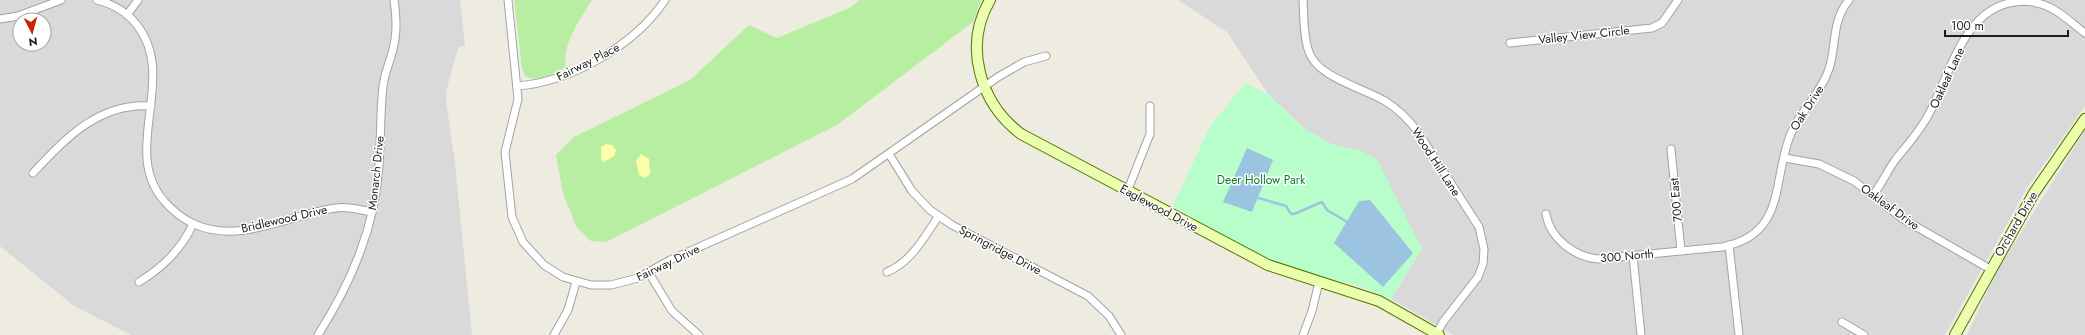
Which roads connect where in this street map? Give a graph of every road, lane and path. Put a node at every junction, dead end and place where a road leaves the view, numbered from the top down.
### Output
1 (61, 0) edge
2 (97, 0) edge
3 (138, 0) edge
4 (394, 0) edge
5 (508, 0) edge
6 (665, 0) edge
7 (990, 0) edge
8 (1303, 0) edge
9 (1678, 0) edge
10 (1849, 0) edge
11 (2035, 1) edge
12 (127, 15) junction
13 (0, 19) edge
14 (2085, 33) edge
15 (1510, 43) dead end
16 (1046, 56) dead end
17 (517, 86) junction
18 (984, 87) junction
19 (151, 106) junction
20 (1150, 106) dead end
21 (2085, 119) edge
22 (1671, 149) dead end
23 (889, 154) junction
24 (1784, 158) junction
25 (32, 173) dead end
26 (1127, 192) junction
27 (1873, 195) junction
28 (372, 212) junction
29 (1546, 214) dead end
30 (938, 216) junction
31 (193, 224) junction
32 (1729, 245) junction
33 (1681, 251) junction
34 (1633, 256) junction
35 (1990, 269) junction
36 (887, 272) dead end
37 (649, 273) junction
38 (139, 282) dead end
39 (576, 282) junction
40 (1319, 282) junction
41 (1842, 322) dead end
42 (1437, 334) edge
43 (318, 335) edge
44 (554, 335) edge
45 (699, 335) edge
46 (1120, 335) edge
47 (1302, 335) edge
48 (1641, 335) edge
49 (1739, 335) edge
50 (1864, 335) edge
51 (1954, 335) edge

1 - 13 street
2 - 12 street, Bridlewood Drive
3 - 12 street
4 - 28 street, Monarch Drive
5 - 17 street, Fairway Drive
6 - 17 street, Fairway Place
7 - 18 main road, Eaglewood Drive
8 - 42 street, Wood Hill Lane
9 - 15 street, Valley View Circle
10 - 24 street, Oak Drive
11 - 14 street, Oakleaf Lane
11 - 27 street, Oakleaf Lane
12 - 19 street, Bridlewood Drive
16 - 18 street, Fairway Drive
17 - 39 street, Fairway Drive
18 - 23 street, Fairway Drive
18 - 26 main road, Eaglewood Drive
19 - 25 street
19 - 31 street, Bridlewood Drive
20 - 26 street
21 - 35 main road, Orchard Drive
22 - 33 street, 700 East
23 - 30 street, Springridge Drive
23 - 37 street, Fairway Drive
24 - 27 street, Oakleaf Drive
24 - 32 street, Oak Drive
26 - 40 main road, Eaglewood Drive
27 - 35 street, Oakleaf Drive
28 - 31 street, Bridlewood Drive
28 - 43 street, Monarch Drive
29 - 34 street, 300 North
30 - 36 street
30 - 46 street, Springridge Drive
31 - 38 street
32 - 33 street, 300 North
32 - 49 street
33 - 34 street, 300 North
34 - 48 street
35 - 51 main road, Orchard Drive
37 - 39 street, Fairway Drive
37 - 45 street
39 - 44 street
40 - 42 main road, Eaglewood Drive
40 - 47 street
41 - 50 street

